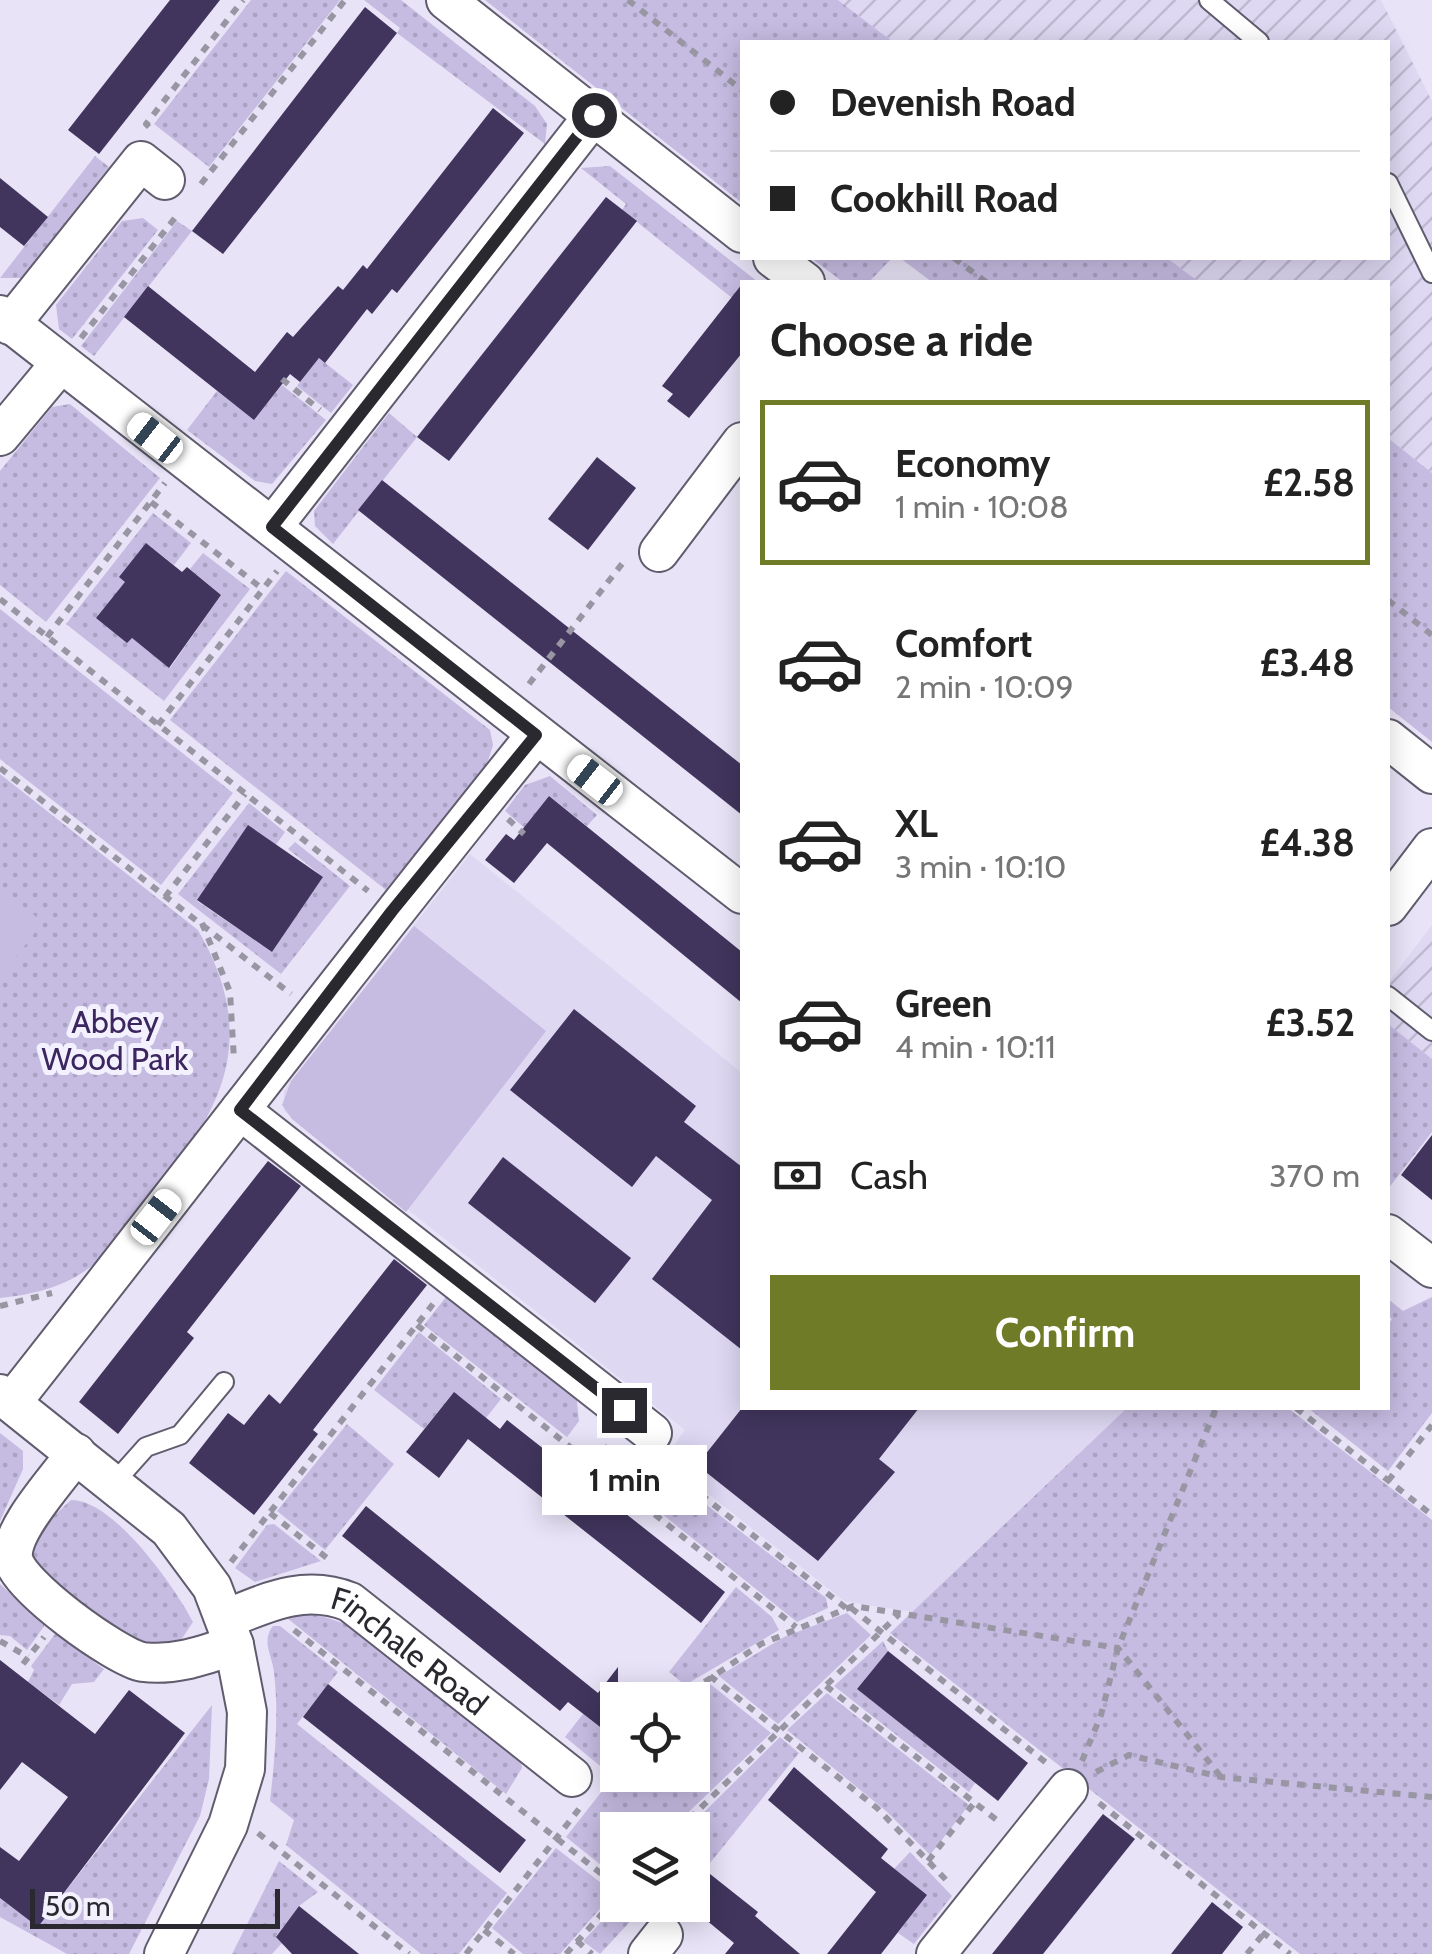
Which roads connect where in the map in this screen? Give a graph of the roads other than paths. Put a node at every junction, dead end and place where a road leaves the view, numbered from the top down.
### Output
1 (446, 0) edge
2 (1210, 0) edge
3 (1257, 40) edge
4 (594, 115) junction
5 (181, 172) road end
6 (1390, 186) edge
7 (740, 231) edge
8 (776, 260) edge
9 (1432, 273) edge
10 (802, 280) edge
11 (5, 320) edge
12 (60, 364) junction
13 (0, 436) edge
14 (740, 445) edge
15 (284, 536) junction
16 (659, 552) road end
17 (521, 724) junction
18 (1390, 741) edge
19 (1432, 774) edge
20 (1432, 848) edge
21 (740, 892) edge
22 (1390, 903) edge
23 (1390, 998) edge
24 (1432, 1031) edge
25 (240, 1110) junction
26 (1390, 1236) edge
27 (1432, 1268) edge
28 (224, 1382) dead end
29 (6, 1398) edge
30 (652, 1433) road end
31 (76, 1454) junction
32 (114, 1484) junction
33 (224, 1617) junction
34 (1078, 1777) road end
35 (586, 1786) road end
36 (164, 1954) edge
37 (936, 1954) edge

1 - 4 street
2 - 3 lane
4 - 7 street
4 - 15 street
5 - 11 street
6 - 9 lane
8 - 10 street
11 - 12 street
12 - 13 street
12 - 15 street
14 - 16 street
15 - 17 street
17 - 21 street
17 - 25 street
18 - 19 street
20 - 22 street
23 - 24 lane
25 - 29 street
25 - 30 street
26 - 27 street
28 - 32 lane
29 - 31 street
31 - 32 street
31 - 33 street, Finchale Road
32 - 33 street
33 - 35 street, Finchale Road
33 - 36 street
34 - 37 street

